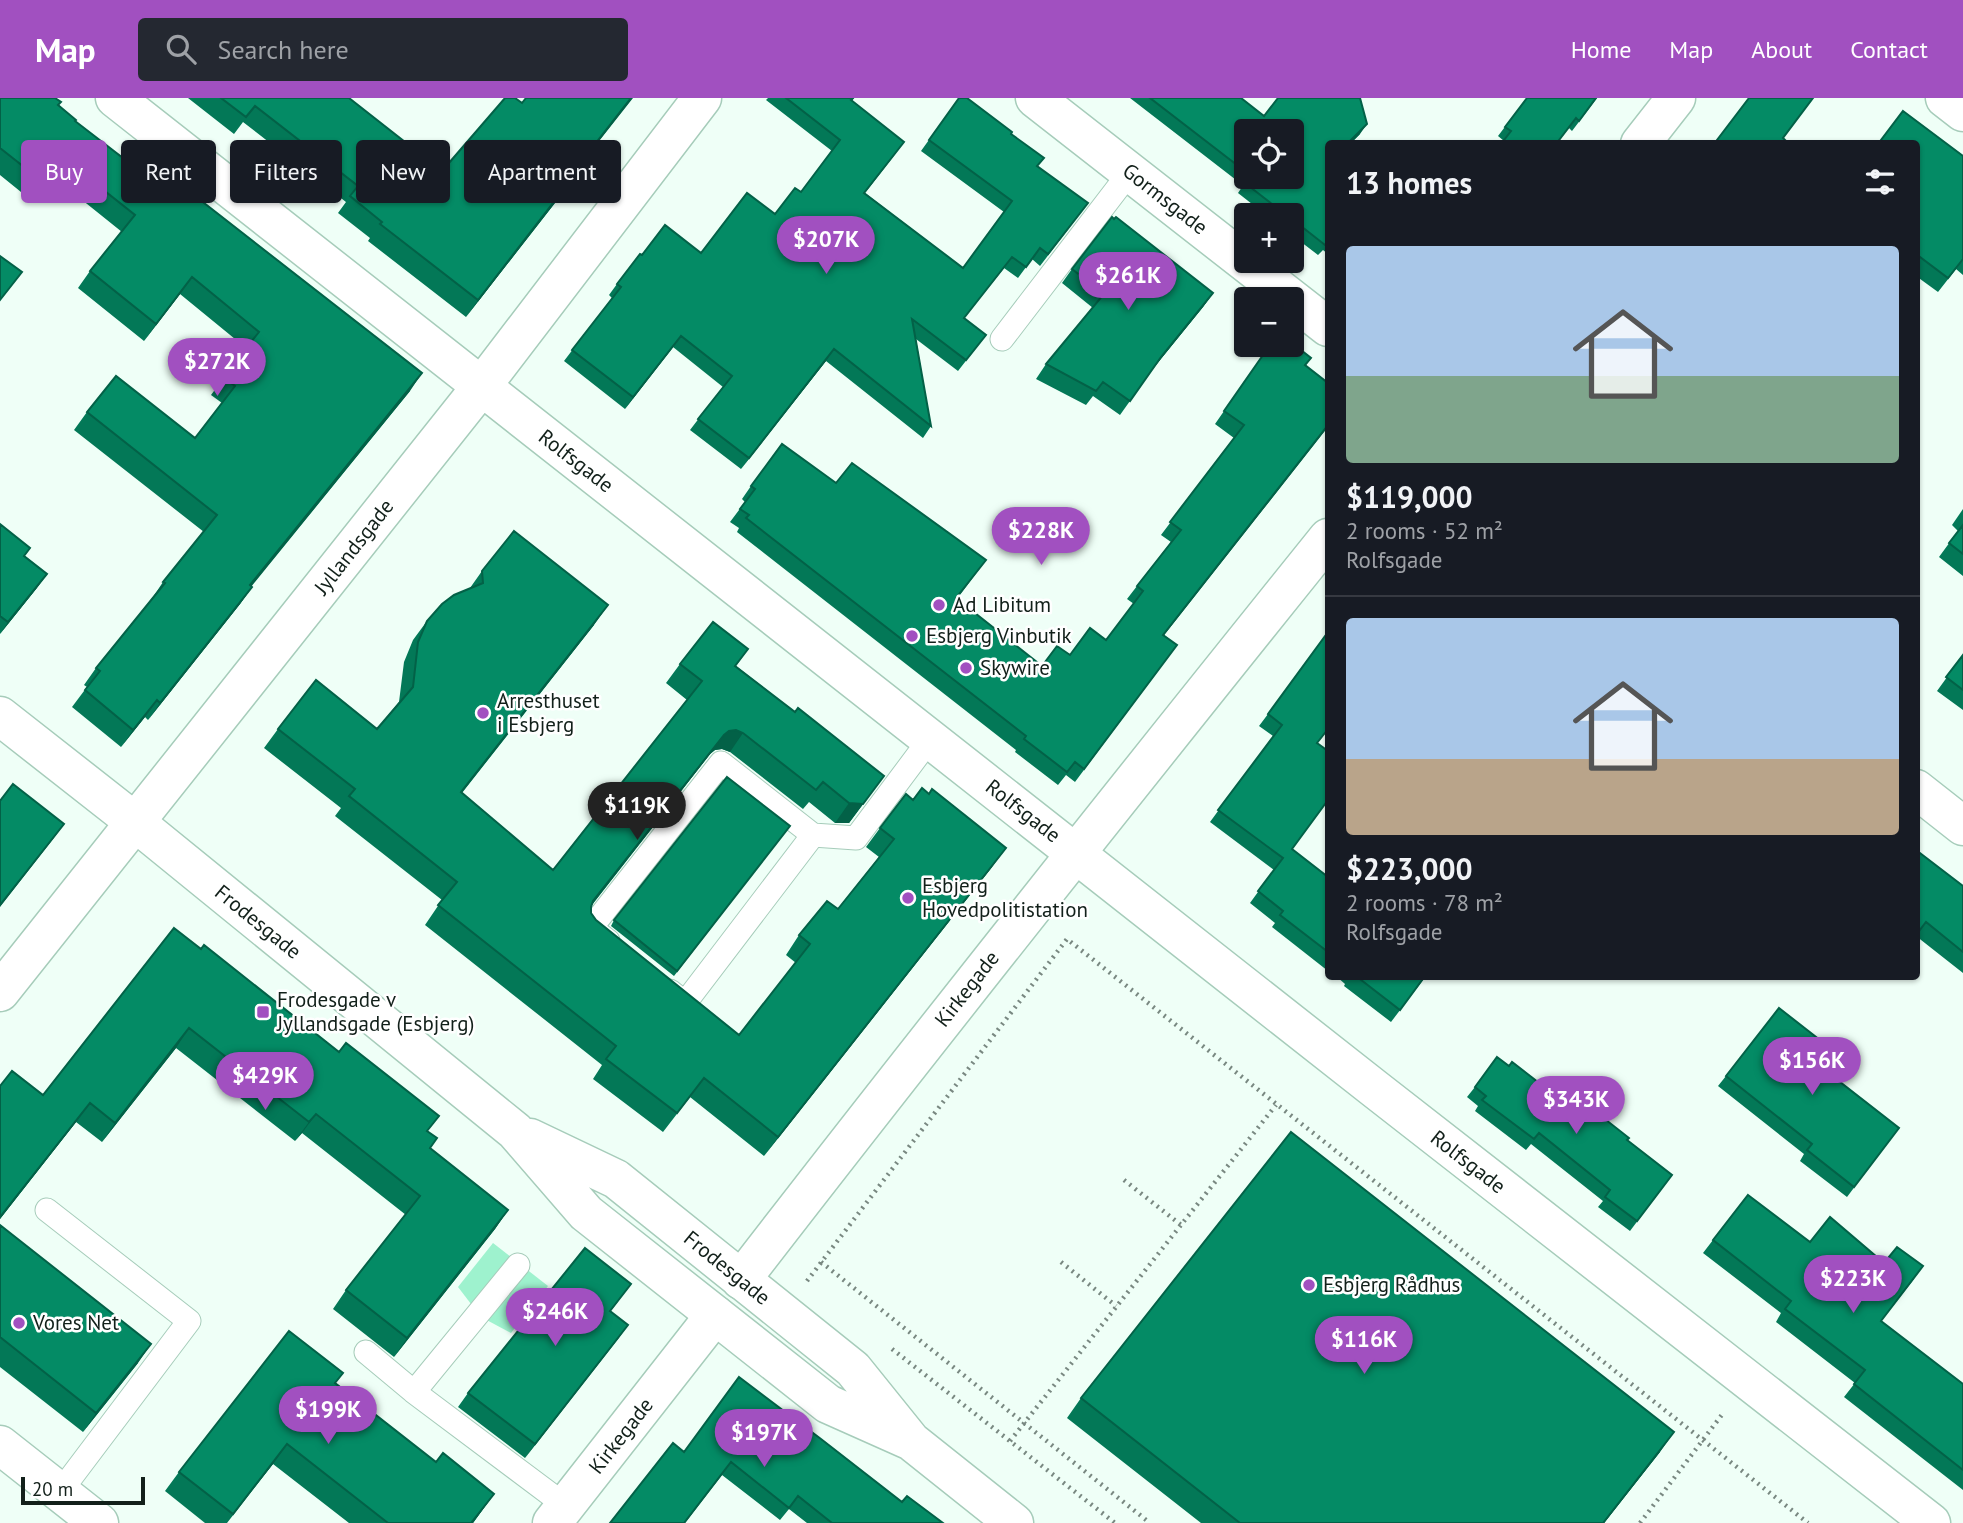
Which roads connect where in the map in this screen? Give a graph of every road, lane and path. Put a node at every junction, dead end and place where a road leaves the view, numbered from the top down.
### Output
1 (115, 98) edge
2 (702, 98) edge
3 (1035, 98) edge
4 (1676, 98) edge
5 (1945, 98) edge
6 (1963, 113) edge
7 (1643, 140) edge
8 (1130, 172) junction
9 (1325, 325) edge
10 (1002, 339) dead end
11 (481, 387) junction
12 (1325, 542) edge
13 (0, 716) edge
14 (930, 739) junction
15 (1920, 792) edge
16 (135, 822) junction
17 (1963, 826) edge
18 (813, 835) junction
19 (1075, 852) junction
20 (623, 953) edge
21 (654, 978) edge
22 (0, 992) edge
23 (1276, 1105) junction
24 (515, 1131) junction
25 (1124, 1180) dead end
26 (47, 1210) dead end
27 (1181, 1225) junction
28 (821, 1262) junction
29 (1061, 1262) dead end
30 (519, 1265) dead end
31 (741, 1280) junction
32 (806, 1282) dead end
33 (1116, 1307) junction
34 (715, 1315) junction
35 (892, 1349) dead end
36 (366, 1352) dead end
37 (414, 1392) junction
38 (1023, 1423) junction
39 (911, 1441) junction
40 (1010, 1441) junction
41 (1703, 1442) junction
42 (0, 1445) edge
43 (60, 1492) junction
44 (559, 1514) edge
45 (99, 1523) edge
46 (1014, 1523) edge
47 (1115, 1523) edge
48 (1150, 1523) edge
49 (1640, 1523) edge
50 (1808, 1523) edge
51 (1931, 1523) edge

1 - 11 street, Rolfsgade
2 - 11 street, Jyllandsgade
3 - 8 street, Gormsgade
4 - 7 street
5 - 6 street
8 - 9 street, Gormsgade
8 - 10 lane
11 - 14 street, Rolfsgade
11 - 16 street, Jyllandsgade
12 - 19 street, Kirkegade
13 - 16 street, Frodesgade
14 - 18 lane
14 - 19 street, Rolfsgade
15 - 17 street
16 - 22 street, Jyllandsgade
16 - 24 street, Frodesgade
18 - 20 lane
18 - 21 lane
19 - 31 street, Kirkegade
19 - 51 street, Rolfsgade
23 - 27 path
23 - 28 path
23 - 41 path
24 - 31 street, Frodesgade
24 - 34 street, Frodesgade
25 - 27 path
26 - 43 lane
27 - 33 path
28 - 32 path
28 - 38 path
29 - 33 path
30 - 37 lane
31 - 39 street, Frodesgade
33 - 38 path
34 - 39 street, Frodesgade
34 - 44 street, Kirkegade
35 - 40 path
36 - 37 lane
37 - 44 lane
38 - 40 path
38 - 48 path
39 - 46 street, Frodesgade
40 - 47 path
41 - 49 path
41 - 50 path
42 - 43 street
43 - 45 street

